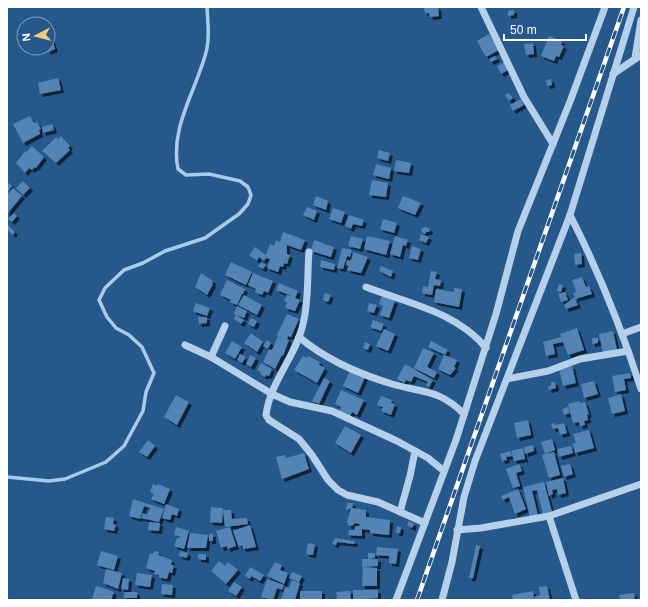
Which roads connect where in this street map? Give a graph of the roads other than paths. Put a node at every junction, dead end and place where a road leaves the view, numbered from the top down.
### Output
1 (480, 7) edge
2 (605, 7) edge
3 (634, 7) edge
4 (641, 20) edge
5 (638, 57) edge
6 (613, 74) junction
7 (553, 144) junction
8 (570, 215) junction
9 (309, 252) dead end
10 (366, 287) dead end
11 (225, 326) dead end
12 (641, 327) edge
13 (622, 334) junction
14 (299, 337) junction
15 (184, 345) dead end
16 (486, 348) junction
17 (628, 351) junction
18 (211, 357) junction
19 (507, 379) junction
20 (641, 389) edge
21 (272, 394) junction
22 (464, 414) junction
23 (414, 451) junction
24 (444, 471) junction
25 (641, 484) edge
26 (400, 512) junction
27 (550, 516) junction
28 (425, 523) junction
29 (457, 530) junction
30 (396, 600) edge
31 (442, 600) edge
32 (576, 600) edge

1 - 7 street
2 - 7 street
3 - 6 street
4 - 5 street
5 - 6 street
6 - 8 street
7 - 16 street
8 - 13 street
8 - 19 street
9 - 14 street
10 - 16 street
11 - 18 street
12 - 13 street
13 - 17 street
14 - 21 street
14 - 22 street
15 - 18 street
16 - 22 street
17 - 19 street
17 - 20 street
18 - 21 street
19 - 29 street
21 - 23 street
21 - 26 street
22 - 24 street
23 - 24 street
23 - 26 street
24 - 28 street
25 - 27 street
26 - 28 street
27 - 29 street
27 - 32 street
28 - 30 street
29 - 31 street

